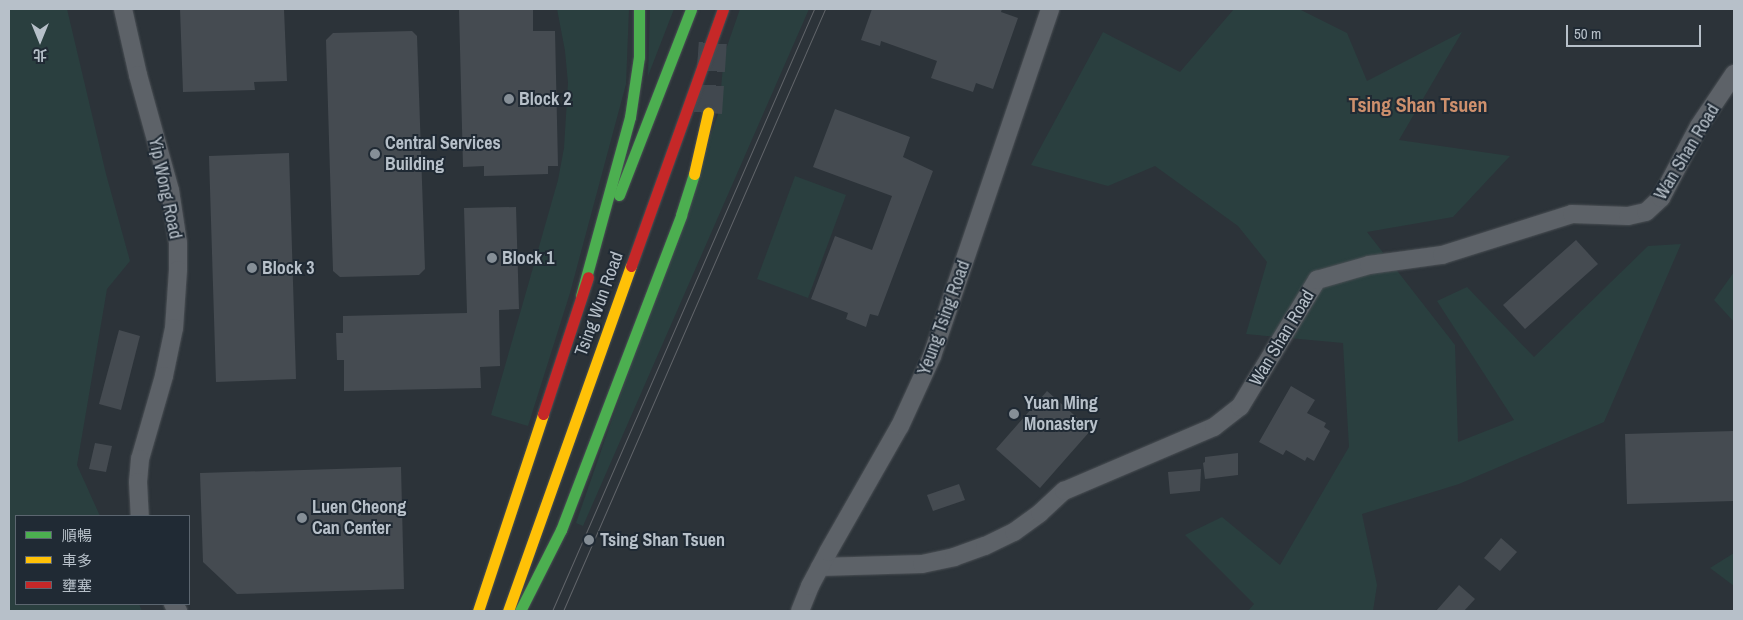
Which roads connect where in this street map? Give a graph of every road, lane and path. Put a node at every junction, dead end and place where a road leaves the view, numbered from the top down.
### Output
1 (123, 9) edge
2 (639, 9) edge
3 (691, 9) edge
4 (723, 9) edge
5 (1050, 9) edge
6 (1734, 74) edge
7 (708, 113) tunnel mouth
8 (580, 296) junction
9 (140, 515) edge
10 (820, 567) junction
11 (478, 611) edge
12 (508, 611) edge
13 (520, 611) edge
14 (800, 611) edge

1 - 9 street, Yip Wong Road
2 - 8 main road
3 - 8 main road, Tsing Wun Road
4 - 12 main road, Tsing Wun Road
5 - 10 street, Yeung Tsing Road
6 - 10 street, Wan Shan Road
7 - 13 main road
8 - 11 main road, Tsing Wun Road
10 - 14 street, Yeung Tsing Road

